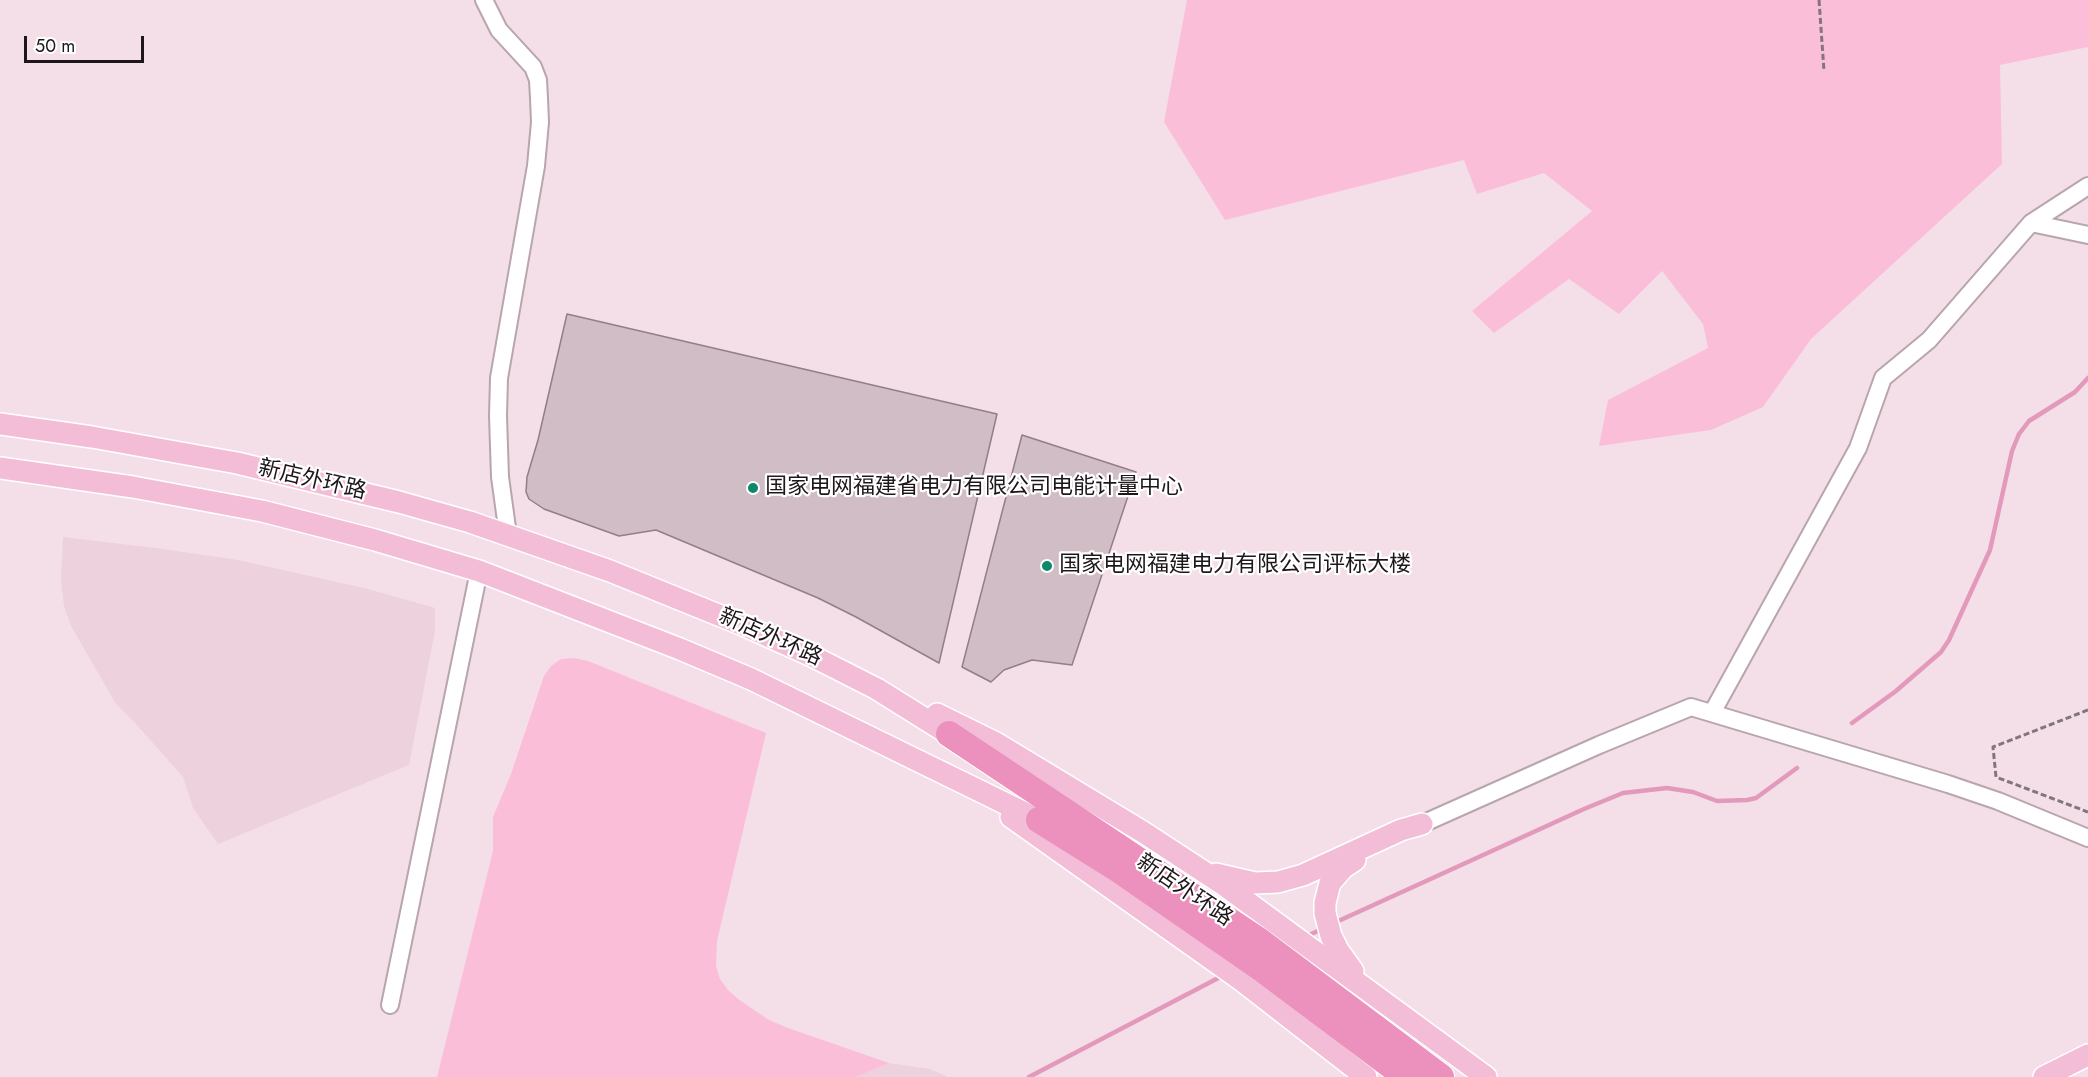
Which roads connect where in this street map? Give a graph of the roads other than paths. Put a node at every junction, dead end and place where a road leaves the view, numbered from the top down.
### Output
1 (484, 0) edge
2 (2088, 186) edge
3 (2031, 223) junction
4 (2088, 235) edge
5 (0, 424) edge
6 (0, 468) edge
7 (508, 535) junction
8 (479, 571) junction
9 (877, 689) junction
10 (1712, 713) junction
11 (949, 734) joint
12 (968, 787) junction
13 (1039, 820) joint
14 (1422, 824) junction
15 (2088, 838) edge
16 (1203, 871) junction
17 (1368, 989) junction
18 (390, 1005) dead end
19 (2088, 1055) edge
20 (1366, 1077) edge
21 (1406, 1077) edge
22 (1441, 1077) edge
23 (1486, 1077) edge
24 (2044, 1077) edge

1 - 7 street
2 - 3 street
3 - 4 street
3 - 10 street
5 - 7 main road, 新店外环路
6 - 8 main road, 新店外环路
7 - 9 main road, 新店外环路
8 - 12 main road, 新店外环路
8 - 18 street
9 - 11 main road, 新店外环路
9 - 16 main road
10 - 14 street
10 - 15 street
11 - 22 highway, 新店外环路
12 - 13 main road, 新店外环路
12 - 20 main road
13 - 21 highway, 新店外环路
14 - 16 main road
14 - 17 main road
16 - 17 main road
17 - 23 main road
19 - 24 main road

